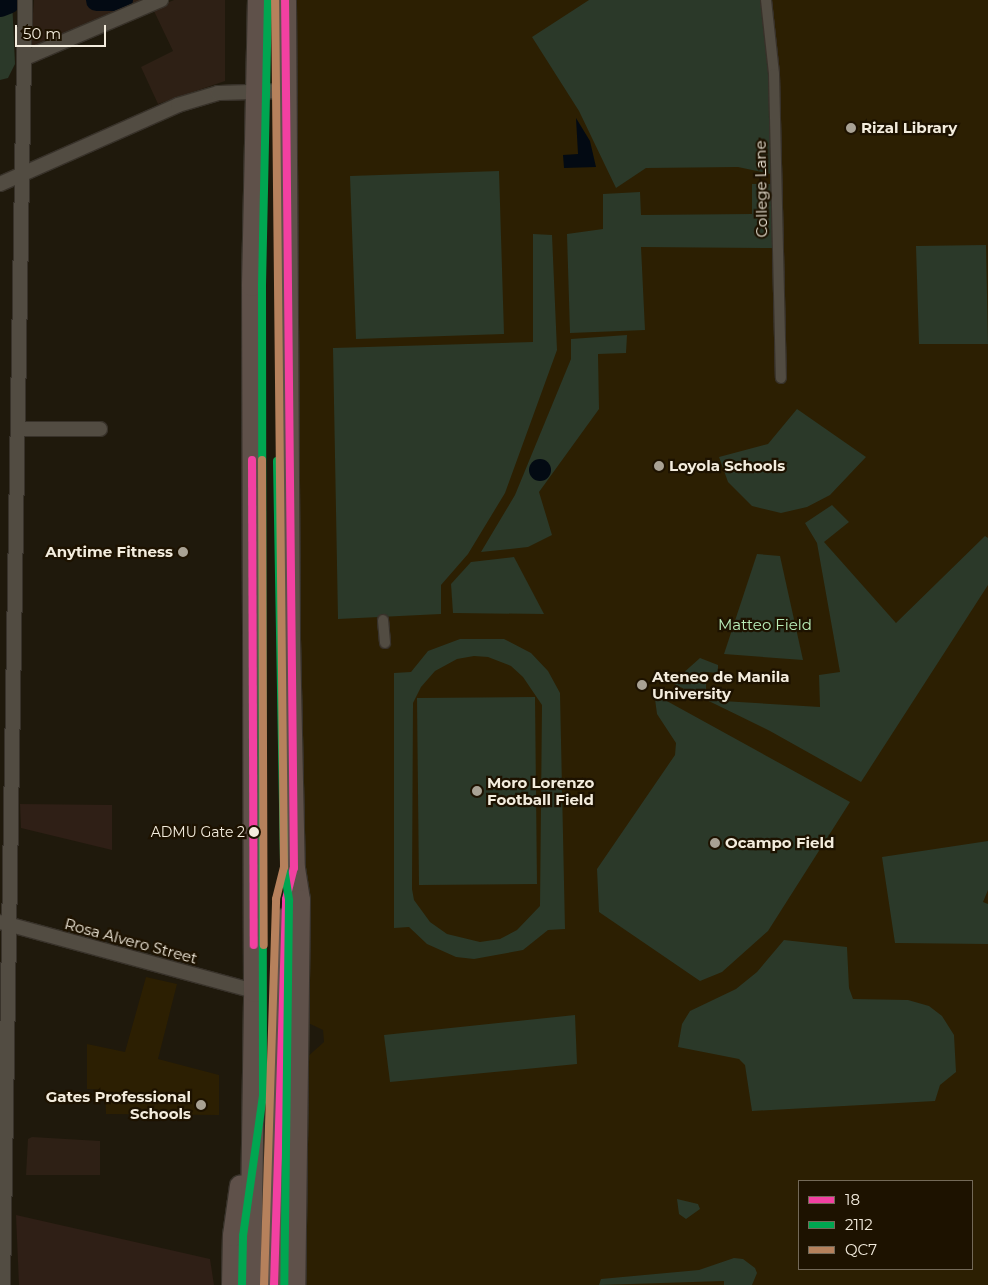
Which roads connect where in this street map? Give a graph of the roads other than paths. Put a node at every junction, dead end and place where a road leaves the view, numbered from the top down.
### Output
1 (161, 0) edge
2 (258, 0) edge
3 (285, 0) edge
4 (766, 0) edge
5 (25, 4) edge
6 (25, 58) junction
7 (257, 91) junction
8 (284, 91) junction
9 (23, 173) junction
10 (0, 184) edge
11 (781, 378) dead end
12 (19, 429) junction
13 (100, 429) dead end
14 (383, 620) dead end
15 (385, 643) dead end
16 (294, 868) junction
17 (6, 923) edge
18 (254, 991) junction
19 (253, 1096) junction
20 (3, 1118) edge
21 (3, 1285) edge
22 (232, 1285) edge
23 (250, 1285) edge
24 (274, 1285) edge
25 (294, 1285) edge

1 - 6 street
2 - 7 main road
3 - 8 main road
4 - 11 street, College Lane
5 - 6 street
6 - 9 street
7 - 8 street
7 - 9 street
7 - 18 main road
8 - 16 main road
9 - 10 street
9 - 12 street
12 - 13 street
12 - 17 street
14 - 15 street
16 - 24 main road
16 - 25 main road
17 - 18 street, Rosa Alvero Street
17 - 20 street
18 - 19 main road
19 - 22 main road
19 - 23 main road
20 - 21 street

